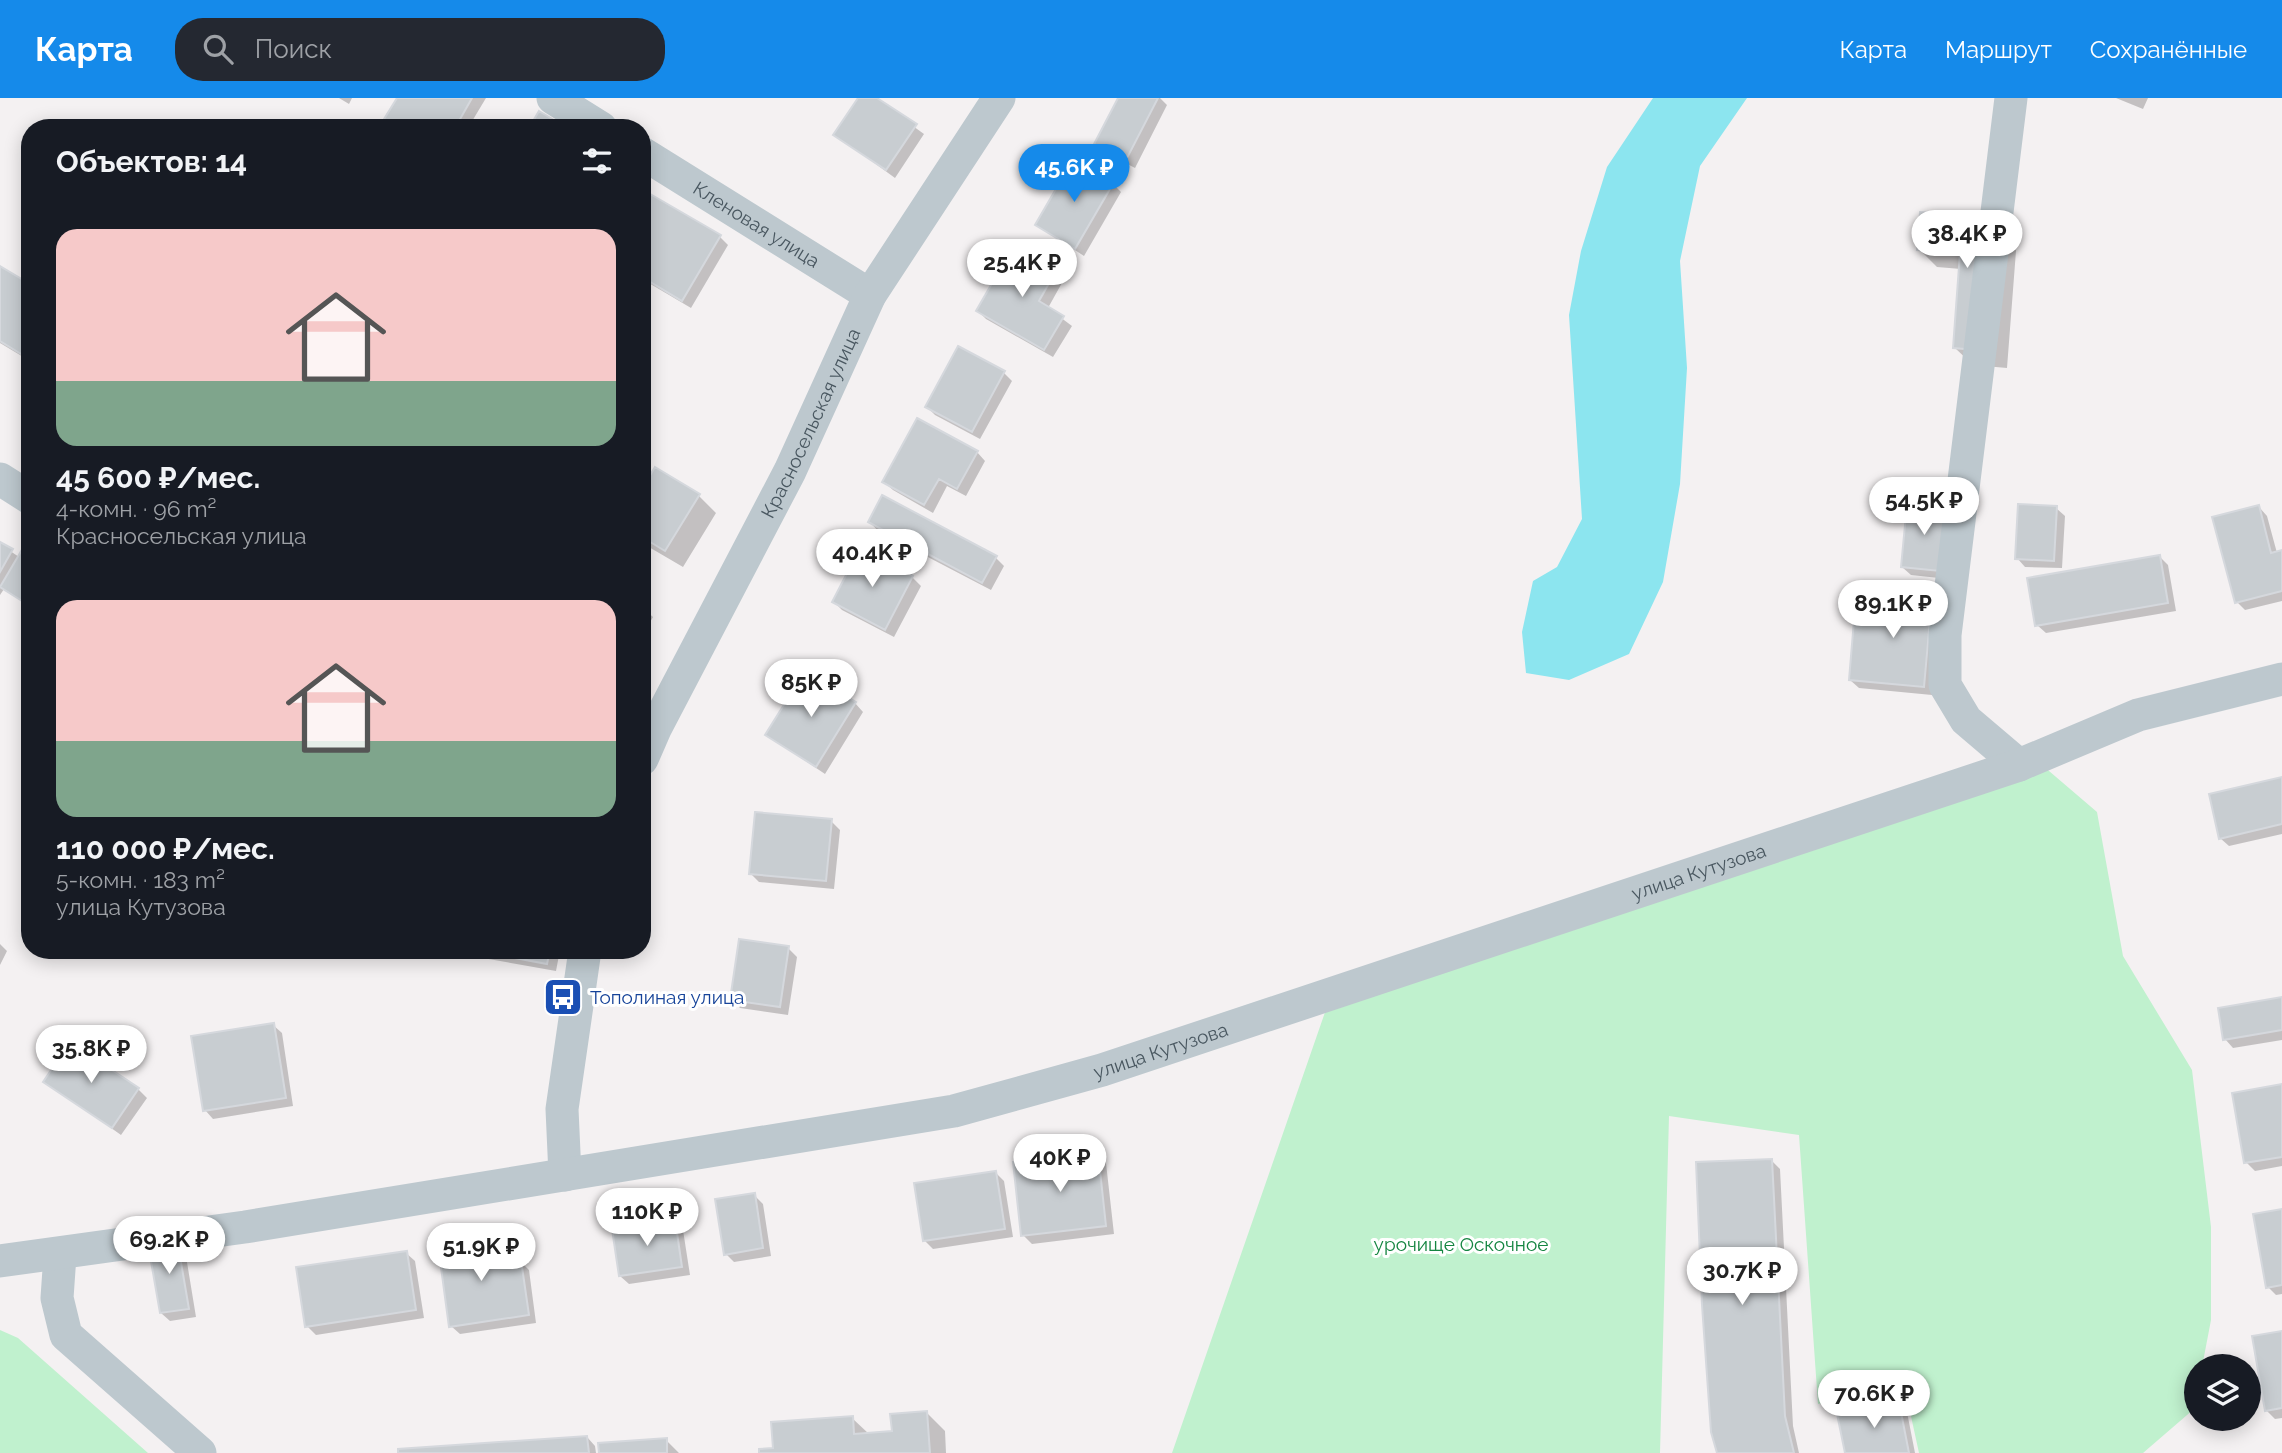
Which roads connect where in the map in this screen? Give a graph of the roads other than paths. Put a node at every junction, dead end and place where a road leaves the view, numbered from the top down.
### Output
1 (553, 98) edge
2 (999, 98) edge
3 (2011, 98) edge
4 (587, 119) edge
5 (651, 159) edge
6 (870, 295) junction
7 (0, 479) edge
8 (21, 492) edge
9 (2282, 679) edge
10 (651, 738) edge
11 (2019, 765) junction
12 (584, 959) edge
13 (565, 1175) junction
14 (60, 1255) junction
15 (0, 1261) edge
16 (200, 1453) edge

1 - 4 street
2 - 6 street, Красносельская улица
3 - 11 street
5 - 6 street, Кленовая улица
6 - 10 street, Красносельская улица
7 - 8 street
9 - 11 street, улица Кутузова
11 - 13 street, улица Кутузова
12 - 13 street
13 - 14 street, улица Кутузова
14 - 15 street, улица Кутузова
14 - 16 street

